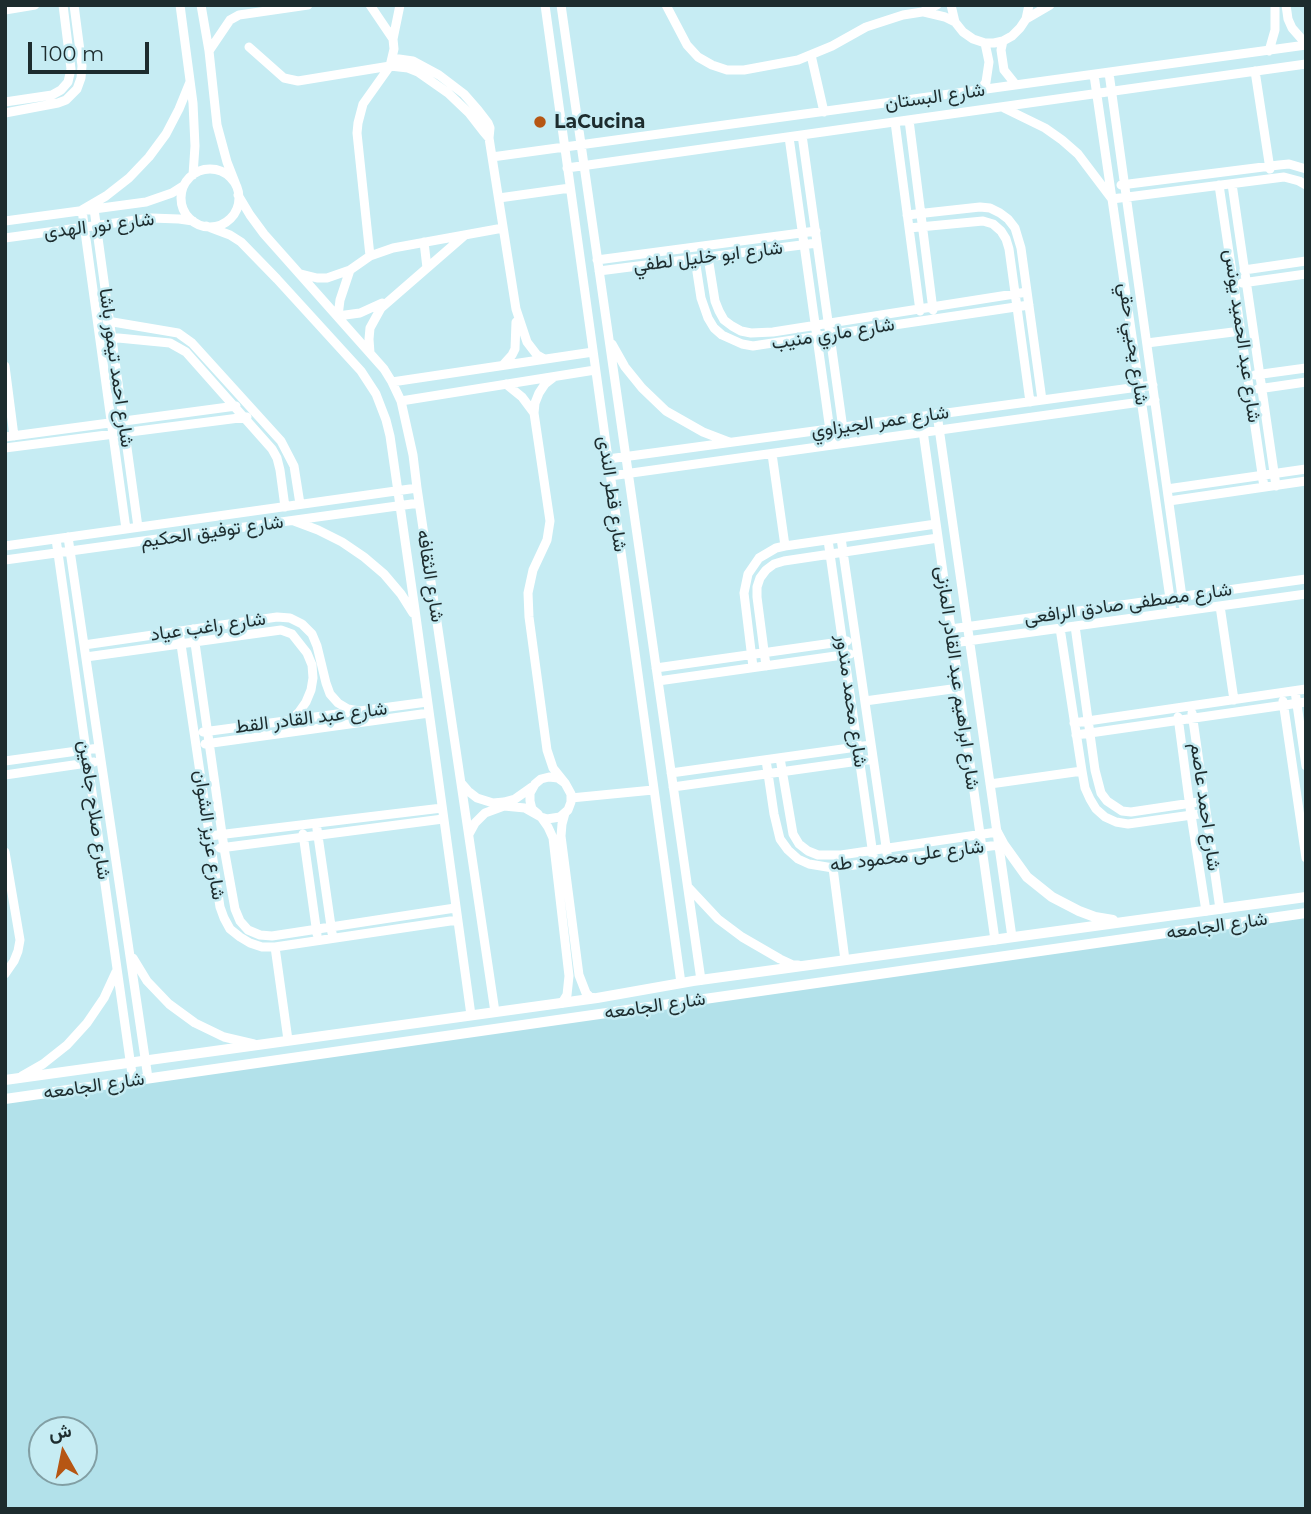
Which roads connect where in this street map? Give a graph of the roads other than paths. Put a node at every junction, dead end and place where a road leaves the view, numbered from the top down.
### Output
1 (35, 5) edge
2 (63, 5) edge
3 (74, 5) edge
4 (180, 5) edge
5 (201, 5) edge
6 (308, 5) edge
7 (370, 5) edge
8 (400, 5) edge
9 (545, 5) edge
10 (561, 5) edge
11 (937, 5) edge
12 (951, 5) edge
13 (1028, 5) edge
14 (1050, 5) edge
15 (1275, 5) edge
16 (1286, 5) edge
17 (667, 7) edge
18 (5, 10) edge
19 (922, 12) junction
20 (1026, 19) junction
21 (955, 22) junction
22 (393, 39) junction
23 (1003, 41) junction
24 (985, 43) junction
25 (1306, 45) edge
26 (249, 47) dead end
27 (209, 51) junction
28 (1269, 51) junction
29 (811, 55) junction
30 (391, 62) junction
31 (1306, 64) edge
32 (1255, 71) junction
33 (1109, 73) junction
34 (1094, 75) junction
35 (68, 82) junction
36 (190, 82) junction
37 (1016, 85) junction
38 (77, 89) junction
39 (981, 90) junction
40 (1112, 91) junction
41 (1097, 93) junction
42 (5, 102) edge
43 (1002, 107) junction
44 (824, 112) junction
45 (5, 113) edge
46 (909, 120) junction
47 (894, 122) junction
48 (802, 135) junction
49 (789, 137) junction
50 (581, 146) junction
51 (565, 148) junction
52 (492, 157) junction
53 (584, 166) junction
54 (1270, 166) junction
55 (567, 168) junction
56 (1306, 169) edge
57 (193, 175) junction
58 (1272, 179) junction
59 (1232, 184) junction
60 (1125, 185) junction
61 (1219, 185) junction
62 (1306, 185) edge
63 (183, 186) junction
64 (1110, 187) junction
65 (570, 188) junction
66 (237, 190) junction
67 (1126, 197) junction
68 (499, 198) junction
69 (1112, 199) junction
70 (93, 209) junction
71 (82, 211) junction
72 (920, 214) junction
73 (907, 215) junction
74 (5, 221) edge
75 (193, 221) junction
76 (96, 226) junction
77 (206, 226) junction
78 (922, 226) junction
79 (84, 227) junction
80 (503, 228) junction
81 (909, 228) junction
82 (816, 232) junction
83 (802, 233) junction
84 (466, 235) junction
85 (5, 238) edge
86 (424, 242) junction
87 (817, 243) junction
88 (804, 245) junction
89 (370, 256) junction
90 (708, 257) junction
91 (695, 259) junction
92 (597, 260) junction
93 (1306, 261) edge
94 (427, 268) junction
95 (350, 270) junction
96 (1244, 270) junction
97 (599, 271) junction
98 (299, 273) junction
99 (1306, 274) edge
100 (1246, 283) junction
101 (1234, 285) junction
102 (1027, 292) junction
103 (1015, 294) junction
104 (390, 299) junction
105 (1029, 305) junction
106 (932, 306) junction
107 (1017, 306) junction
108 (919, 308) junction
109 (516, 309) junction
110 (338, 316) junction
111 (934, 318) junction
112 (921, 320) junction
113 (109, 321) junction
114 (828, 322) junction
115 (97, 323) junction
116 (815, 324) junction
117 (1241, 331) junction
118 (830, 334) junction
119 (111, 336) junction
120 (816, 336) junction
121 (100, 338) junction
122 (609, 338) junction
123 (1147, 343) junction
124 (593, 352) junction
125 (370, 353) junction
126 (544, 359) junction
127 (503, 365) junction
128 (5, 366) edge
129 (1306, 368) edge
130 (595, 370) junction
131 (1260, 375) junction
132 (1247, 376) junction
133 (554, 377) junction
134 (392, 382) junction
135 (1306, 382) edge
136 (506, 384) junction
137 (1153, 385) junction
138 (1139, 387) junction
139 (1262, 389) junction
140 (1249, 390) junction
141 (1042, 400) junction
142 (1155, 400) junction
143 (401, 401) junction
144 (1030, 402) junction
145 (1141, 402) junction
146 (248, 404) junction
147 (234, 406) junction
148 (534, 413) junction
149 (937, 414) junction
150 (258, 416) junction
151 (921, 416) junction
152 (244, 417) junction
153 (123, 421) junction
154 (111, 423) junction
155 (843, 427) junction
156 (830, 429) junction
157 (939, 430) junction
158 (125, 433) junction
159 (923, 433) junction
160 (113, 434) junction
161 (10, 436) edge
162 (731, 443) junction
163 (845, 443) junction
164 (832, 445) junction
165 (5, 448) edge
166 (772, 454) junction
167 (625, 457) junction
168 (608, 459) junction
169 (1306, 469) edge
170 (628, 474) junction
171 (1274, 474) junction
172 (610, 476) junction
173 (1262, 476) junction
174 (1306, 481) edge
175 (1276, 486) junction
176 (1264, 487) junction
177 (417, 488) junction
178 (1167, 489) junction
179 (398, 491) junction
180 (1169, 501) junction
181 (419, 503) junction
182 (300, 504) junction
183 (400, 505) junction
184 (285, 507) junction
185 (292, 520) junction
186 (936, 524) junction
187 (138, 527) junction
188 (126, 529) junction
189 (68, 537) junction
190 (841, 538) junction
191 (938, 538) junction
192 (56, 539) junction
193 (828, 540) junction
194 (5, 545) edge
195 (785, 546) junction
196 (71, 551) junction
197 (843, 552) junction
198 (58, 553) junction
199 (830, 554) junction
200 (5, 561) edge
201 (1306, 579) edge
202 (1306, 593) edge
203 (1182, 596) junction
204 (1170, 598) junction
205 (1220, 606) junction
206 (1184, 611) junction
207 (1172, 612) junction
208 (416, 617) junction
209 (967, 626) junction
210 (1075, 626) junction
211 (1060, 628) junction
212 (193, 629) junction
213 (951, 629) junction
214 (180, 631) junction
215 (856, 640) junction
216 (969, 641) junction
217 (195, 642) junction
218 (843, 642) junction
219 (181, 643) junction
220 (953, 643) junction
221 (84, 645) junction
222 (765, 653) junction
223 (858, 653) junction
224 (752, 654) junction
225 (845, 655) junction
226 (86, 657) junction
227 (766, 666) junction
228 (753, 667) junction
229 (656, 668) junction
230 (658, 681) junction
231 (959, 688) junction
232 (1306, 689) edge
233 (1295, 691) junction
234 (1282, 693) junction
235 (1234, 700) junction
236 (864, 701) junction
237 (427, 702) junction
238 (1301, 703) edge
239 (1191, 706) junction
240 (1284, 706) junction
241 (1177, 708) junction
242 (359, 711) junction
243 (429, 713) junction
244 (1193, 719) junction
245 (290, 720) junction
246 (1088, 721) junction
247 (1179, 721) junction
248 (1074, 723) junction
249 (207, 731) junction
250 (194, 733) junction
251 (1090, 733) junction
252 (1076, 735) junction
253 (209, 744) junction
254 (196, 746) junction
255 (871, 746) junction
256 (858, 747) junction
257 (99, 748) junction
258 (86, 750) junction
259 (547, 750) junction
260 (780, 758) junction
261 (873, 758) junction
262 (766, 760) junction
263 (5, 761) edge
264 (101, 761) junction
265 (860, 761) junction
266 (88, 763) junction
267 (1306, 766) edge
268 (1082, 771) junction
269 (782, 772) junction
270 (671, 773) junction
271 (768, 774) junction
272 (5, 775) edge
273 (461, 783) junction
274 (565, 783) junction
275 (990, 784) junction
276 (534, 785) junction
277 (673, 788) junction
278 (1301, 788) edge
279 (653, 790) junction
280 (571, 798) junction
281 (1205, 801) junction
282 (1302, 801) edge
283 (1189, 804) junction
284 (442, 808) junction
285 (565, 813) junction
286 (1206, 813) junction
287 (1191, 815) junction
288 (539, 816) junction
289 (443, 819) junction
290 (316, 823) junction
291 (302, 825) junction
292 (997, 832) junction
293 (979, 834) junction
294 (222, 835) junction
295 (318, 835) junction
296 (469, 835) junction
297 (209, 836) junction
298 (303, 837) junction
299 (999, 845) junction
300 (981, 847) junction
301 (224, 848) junction
302 (886, 848) junction
303 (211, 849) junction
304 (872, 850) junction
305 (5, 852) edge
306 (1306, 858) edge
307 (888, 860) junction
308 (874, 862) junction
309 (833, 868) junction
310 (687, 886) junction
311 (1306, 897) edge
312 (455, 908) junction
313 (1220, 909) junction
314 (1206, 911) junction
315 (1306, 913) edge
316 (457, 920) junction
317 (1134, 920) junction
318 (331, 928) junction
319 (317, 930) junction
320 (1012, 937) junction
321 (332, 938) junction
322 (318, 940) junction
323 (995, 940) junction
324 (275, 947) junction
325 (130, 954) junction
326 (845, 960) junction
327 (807, 965) junction
328 (117, 971) junction
329 (5, 974) edge
330 (701, 980) junction
331 (681, 983) junction
332 (597, 998) junction
333 (562, 1003) junction
334 (495, 1012) junction
335 (599, 1014) junction
336 (471, 1015) junction
337 (288, 1040) junction
338 (256, 1045) junction
339 (146, 1060) junction
340 (130, 1062) junction
341 (18, 1078) junction
342 (148, 1078) junction
343 (5, 1080) edge
344 (133, 1080) junction
345 (5, 1099) edge

1 - 18 street
2 - 35 street
3 - 38 street
4 - 36 street
5 - 27 street, شارع الثقافه
6 - 27 street
7 - 22 street
8 - 22 street
9 - 51 street, شارع قطر الندى
10 - 50 street, شارع قطر الندى
11 - 19 street
12 - 21 street
13 - 20 street
14 - 20 street
15 - 28 street
16 - 25 street
17 - 29 street
19 - 21 street
19 - 29 street
20 - 23 street
21 - 24 street
22 - 30 street
23 - 24 street
23 - 37 street
24 - 39 street
25 - 28 street, شارع البستان
26 - 30 street
27 - 66 street, شارع الثقافه
28 - 33 street, شارع البستان
29 - 44 street
30 - 52 street
30 - 89 street
31 - 32 street, شارع البستان
32 - 40 street, شارع البستان
32 - 54 street
33 - 34 street, شارع البستان
33 - 40 street, شارع يحيي حقي
34 - 37 street, شارع البستان
34 - 41 street, شارع يحيي حقي
35 - 38 street
35 - 42 street
36 - 57 street
36 - 71 street
37 - 39 street, شارع البستان
38 - 45 street
39 - 44 street, شارع البستان
40 - 41 street, شارع البستان
40 - 60 street, شارع يحيي حقي
41 - 43 street, شارع البستان
41 - 64 street, شارع يحيي حقي
43 - 46 street, شارع البستان
43 - 69 street
44 - 50 street, شارع البستان
46 - 47 street, شارع البستان
46 - 72 street
47 - 48 street, شارع البستان
47 - 73 street
48 - 49 street, شارع البستان
48 - 82 street
49 - 53 street, شارع البستان
49 - 83 street
50 - 51 street, شارع البستان
50 - 53 street, شارع قطر الندى
51 - 52 street, شارع البستان
51 - 55 street, شارع قطر الندى
52 - 68 street
53 - 55 street, شارع البستان
53 - 92 street, شارع قطر الندى
54 - 56 street
54 - 58 street
54 - 60 street
55 - 65 street, شارع قطر الندى
57 - 63 street
57 - 66 street
58 - 59 street
58 - 62 street
59 - 61 street
59 - 96 street, شارع عبد الحميد يونس
60 - 64 street
60 - 67 street, شارع يحيي حقي
61 - 67 street
61 - 101 street, شارع عبد الحميد يونس
63 - 70 street, شارع نور الهدى
63 - 75 street
64 - 69 street, شارع يحيي حقي
65 - 68 street
65 - 124 street, شارع قطر الندى
66 - 77 street
66 - 98 street, شارع الثقافه
67 - 69 street
67 - 123 street, شارع يحيي حقي
68 - 80 street
69 - 138 street, شارع يحيي حقي
70 - 71 street, شارع نور الهدى
70 - 76 street, شارع احمد تيمور باشا
71 - 74 street, شارع نور الهدى
71 - 79 street, شارع احمد تيمور باشا
72 - 73 street
72 - 78 street
72 - 102 street
73 - 81 street
75 - 76 street, شارع نور الهدى
75 - 77 street
76 - 79 street, شارع نور الهدى
76 - 113 street, شارع احمد تيمور باشا
77 - 179 street, شارع الثقافه
78 - 81 street
78 - 103 street
78 - 106 street
79 - 85 street, شارع نور الهدى
79 - 115 street, شارع احمد تيمور باشا
80 - 84 street
80 - 109 street
81 - 108 street
82 - 83 street, شارع ابو خليل لطفي
82 - 87 street
83 - 88 street
83 - 92 street, شارع ابو خليل لطفي
84 - 86 street
84 - 94 street
86 - 89 street
86 - 94 street
87 - 88 street, شارع ابو خليل لطفي
87 - 114 street
88 - 90 street, شارع ابو خليل لطفي
88 - 116 street
89 - 95 street
90 - 91 street, شارع ابو خليل لطفي
90 - 116 street, شارع ماري منيب
91 - 97 street, شارع ابو خليل لطفي
91 - 120 street, شارع ماري منيب
92 - 97 street, شارع قطر الندى
93 - 96 street
94 - 104 street
95 - 98 street
95 - 110 street
96 - 100 street, شارع عبد الحميد يونس
97 - 122 street, شارع قطر الندى
98 - 110 street, شارع الثقافه
99 - 100 street
100 - 101 street
100 - 131 street, شارع عبد الحميد يونس
101 - 117 street, شارع عبد الحميد يونس
102 - 103 street, شارع ماري منيب
102 - 105 street
103 - 106 street, شارع ماري منيب
103 - 107 street
104 - 110 street
104 - 125 street
105 - 107 street, شارع ماري منيب
105 - 141 street
106 - 108 street, شارع ماري منيب
106 - 111 street
107 - 111 street, شارع ماري منيب
107 - 144 street
108 - 112 street
108 - 114 street, شارع ماري منيب
109 - 126 street
109 - 127 street
110 - 125 street, شارع الثقافه
111 - 112 street, شارع ماري منيب
112 - 118 street, شارع ماري منيب
113 - 115 street
113 - 119 street, شارع احمد تيمور باشا
113 - 146 street
114 - 116 street, شارع ماري منيب
114 - 118 street
115 - 121 street, شارع احمد تيمور باشا
116 - 120 street
117 - 123 street
117 - 132 street, شارع عبد الحميد يونس
118 - 120 street, شارع ماري منيب
118 - 155 street
119 - 121 street
119 - 147 street
119 - 153 street, شارع احمد تيمور باشا
120 - 156 street
121 - 154 street, شارع احمد تيمور باشا
122 - 162 street
122 - 167 street, شارع قطر الندى
123 - 137 street, شارع يحيي حقي
124 - 126 street
124 - 130 street, شارع قطر الندى
125 - 134 street, شارع الثقافه
126 - 127 street
127 - 134 street
128 - 161 street
129 - 131 street
130 - 133 street
130 - 168 street, شارع قطر الندى
131 - 132 street
131 - 139 street, شارع عبد الحميد يونس
132 - 140 street, شارع عبد الحميد يونس
133 - 136 street
133 - 148 street
134 - 143 street, شارع الثقافه
135 - 139 street
136 - 143 street
136 - 148 street
137 - 138 street, شارع عمر الجيزاوي
137 - 142 street, شارع يحيي حقي
138 - 141 street, شارع عمر الجيزاوي
138 - 145 street, شارع يحيي حقي
139 - 140 street
139 - 171 street, شارع عبد الحميد يونس
140 - 173 street, شارع عبد الحميد يونس
141 - 144 street, شارع عمر الجيزاوي
142 - 145 street, شارع عمر الجيزاوي
142 - 178 street, شارع يحيي حقي
143 - 177 street, شارع الثقافه
144 - 149 street, شارع عمر الجيزاوي
145 - 157 street, شارع عمر الجيزاوي
145 - 204 street, شارع يحيي حقي
146 - 147 street
146 - 150 street
147 - 152 street
147 - 153 street
148 - 259 street
149 - 151 street, شارع عمر الجيزاوي
149 - 157 street, شارع ابراهيم عبد القادر المازنى
150 - 152 street
150 - 182 street
151 - 155 street, شارع عمر الجيزاوي
151 - 159 street, شارع ابراهيم عبد القادر المازنى
152 - 158 street
152 - 184 street
153 - 154 street
153 - 158 street, شارع احمد تيمور باشا
154 - 160 street, شارع احمد تيمور باشا
154 - 161 street
155 - 156 street, شارع عمر الجيزاوي
155 - 163 street
156 - 162 street, شارع عمر الجيزاوي
156 - 164 street
157 - 159 street, شارع عمر الجيزاوي
157 - 209 street, شارع ابراهيم عبد القادر المازنى
158 - 160 street
158 - 187 street, شارع احمد تيمور باشا
159 - 163 street, شارع عمر الجيزاوي
159 - 186 street, شارع ابراهيم عبد القادر المازنى
160 - 165 street
160 - 188 street, شارع احمد تيمور باشا
162 - 167 street, شارع عمر الجيزاوي
163 - 164 street, شارع عمر الجيزاوي
164 - 166 street, شارع عمر الجيزاوي
166 - 170 street, شارع عمر الجيزاوي
166 - 195 street
167 - 168 street, شارع عمر الجيزاوي
167 - 170 street, شارع قطر الندى
168 - 172 street, شارع قطر الندى
169 - 171 street
170 - 172 street, شارع عمر الجيزاوي
170 - 229 street, شارع قطر الندى
171 - 173 street
171 - 175 street, شارع عبد الحميد يونس
172 - 279 street, شارع قطر الندى
173 - 176 street, شارع عبد الحميد يونس
173 - 178 street
174 - 175 street
175 - 176 street
176 - 180 street
177 - 179 street, شارع توفيق الحكيم
177 - 181 street, شارع الثقافه
178 - 180 street, شارع يحيي حقي
179 - 182 street, شارع توفيق الحكيم
179 - 183 street, شارع الثقافه
180 - 203 street, شارع يحيي حقي
181 - 183 street, شارع توفيق الحكيم
181 - 273 street, شارع الثقافه
182 - 184 street, شارع توفيق الحكيم
183 - 185 street, شارع توفيق الحكيم
183 - 208 street, شارع الثقافه
184 - 187 street, شارع توفيق الحكيم
185 - 196 street, شارع توفيق الحكيم
185 - 208 street
186 - 190 street
186 - 191 street, شارع ابراهيم عبد القادر المازنى
187 - 188 street, شارع توفيق الحكيم
188 - 189 street, شارع توفيق الحكيم
189 - 192 street, شارع توفيق الحكيم
189 - 196 street, شارع صلاح جاهين
190 - 193 street
190 - 197 street, شارع محمد مندور
191 - 197 street
191 - 213 street, شارع ابراهيم عبد القادر المازنى
192 - 194 street, شارع توفيق الحكيم
192 - 198 street, شارع صلاح جاهين
193 - 195 street
193 - 199 street, شارع محمد مندور
195 - 224 street
196 - 198 street, شارع توفيق الحكيم
196 - 221 street, شارع صلاح جاهين
197 - 199 street
197 - 215 street, شارع محمد مندور
198 - 200 street, شارع توفيق الحكيم
198 - 258 street, شارع صلاح جاهين
199 - 218 street, شارع محمد مندور
199 - 222 street
201 - 203 street, شارع مصطفى صادق الرافعى
202 - 205 street, شارع مصطفى صادق الرافعى
203 - 204 street, شارع مصطفى صادق الرافعى
203 - 206 street, شارع يحيي حقي
204 - 207 street, شارع يحيي حقي
204 - 209 street, شارع مصطفى صادق الرافعى
205 - 206 street, شارع مصطفى صادق الرافعى
205 - 235 street
206 - 207 street, شارع مصطفى صادق الرافعى
207 - 210 street, شارع مصطفى صادق الرافعى
208 - 237 street, شارع الثقافه
209 - 213 street, شارع مصطفى صادق الرافعى
209 - 216 street, شارع ابراهيم عبد القادر المازنى
210 - 211 street, شارع مصطفى صادق الرافعى
210 - 246 street
211 - 216 street, شارع مصطفى صادق الرافعى
211 - 248 street
212 - 214 street, شارع راغب عياد
212 - 217 street, شارع عزيز الشوان
212 - 242 street, شارع راغب عياد
213 - 220 street, شارع ابراهيم عبد القادر المازنى
214 - 219 street, شارع عزيز الشوان
214 - 221 street, شارع راغب عياد
215 - 218 street
215 - 223 street, شارع محمد مندور
216 - 220 street, شارع مصطفى صادق الرافعى
216 - 275 street, شارع ابراهيم عبد القادر المازنى
217 - 219 street, شارع راغب عياد
217 - 245 street, شارع راغب عياد
217 - 249 street, شارع عزيز الشوان
218 - 222 street
218 - 225 street, شارع محمد مندور
219 - 226 street, شارع راغب عياد
219 - 250 street, شارع عزيز الشوان
220 - 231 street, شارع ابراهيم عبد القادر المازنى
221 - 226 street, شارع صلاح جاهين
222 - 224 street
222 - 227 street
223 - 225 street
223 - 236 street, شارع محمد مندور
224 - 228 street
224 - 229 street
225 - 227 street
225 - 256 street, شارع محمد مندور
226 - 257 street, شارع صلاح جاهين
227 - 228 street
228 - 230 street
229 - 230 street, شارع قطر الندى
230 - 270 street, شارع قطر الندى
231 - 236 street
231 - 293 street, شارع ابراهيم عبد القادر المازنى
232 - 233 street
233 - 234 street
233 - 238 street
234 - 235 street
234 - 240 street
235 - 239 street
236 - 255 street, شارع محمد مندور
237 - 242 street, شارع عبد القادر القط
237 - 243 street, شارع الثقافه
238 - 240 street
238 - 267 street
239 - 241 street
239 - 244 street, شارع احمد عاصم
240 - 244 street
240 - 278 street
241 - 246 street
241 - 247 street, شارع احمد عاصم
242 - 245 street, شارع عبد القادر القط
243 - 253 street, شارع عبد القادر القط
243 - 284 street, شارع الثقافه
244 - 247 street
244 - 281 street, شارع احمد عاصم
245 - 249 street, شارع عبد القادر القط
246 - 248 street
246 - 251 street
247 - 251 street
247 - 283 street, شارع احمد عاصم
248 - 252 street
249 - 250 street, شارع عبد القادر القط
249 - 253 street, شارع عزيز الشوان
250 - 254 street, شارع عزيز الشوان
251 - 252 street
251 - 283 street
252 - 268 street
253 - 254 street, شارع عبد القادر القط
253 - 294 street, شارع عزيز الشوان
254 - 297 street, شارع عزيز الشوان
255 - 256 street
255 - 261 street, شارع محمد مندور
256 - 260 street
256 - 265 street, شارع محمد مندور
257 - 258 street
257 - 264 street, شارع صلاح جاهين
258 - 263 street
258 - 266 street, شارع صلاح جاهين
259 - 274 street
259 - 276 street
260 - 262 street
260 - 269 street, شارع على محمود طه
261 - 265 street
261 - 302 street, شارع محمد مندور
262 - 270 street
262 - 271 street, شارع على محمود طه
264 - 266 street
264 - 325 street, شارع صلاح جاهين
265 - 269 street
265 - 304 street, شارع محمد مندور
266 - 272 street
266 - 328 street, شارع صلاح جاهين
268 - 275 street
268 - 287 street
269 - 271 street
269 - 304 street, شارع على محمود طه
270 - 277 street, شارع قطر الندى
271 - 277 street
271 - 309 street, شارع على محمود طه
273 - 276 street
273 - 296 street, شارع الثقافه
274 - 276 street
274 - 280 street
275 - 292 street, شارع ابراهيم عبد القادر المازنى
276 - 288 street
277 - 310 street, شارع قطر الندى
278 - 282 street
279 - 280 street
279 - 331 street, شارع قطر الندى
280 - 285 street
281 - 283 street
281 - 286 street, شارع احمد عاصم
282 - 306 street
283 - 287 street, شارع احمد عاصم
284 - 289 street, شارع الثقافه
284 - 290 street
285 - 288 street
285 - 332 street
286 - 287 street
286 - 313 street, شارع احمد عاصم
287 - 314 street, شارع احمد عاصم
288 - 296 street
288 - 333 street
289 - 295 street
289 - 312 street, شارع الثقافه
290 - 291 street
290 - 295 street
291 - 294 street
291 - 298 street
292 - 293 street, شارع على محمود طه
292 - 299 street, شارع ابراهيم عبد القادر المازنى
292 - 317 street
293 - 300 street, شارع ابراهيم عبد القادر المازنى
293 - 302 street, شارع على محمود طه
294 - 297 street
294 - 301 street, شارع عزيز الشوان
295 - 298 street
295 - 318 street
296 - 334 street, شارع الثقافه
297 - 303 street, شارع عزيز الشوان
298 - 301 street
298 - 319 street
299 - 300 street, شارع على محمود طه
299 - 320 street, شارع ابراهيم عبد القادر المازنى
300 - 307 street, شارع على محمود طه
300 - 323 street, شارع ابراهيم عبد القادر المازنى
301 - 303 street
301 - 319 street, شارع عزيز الشوان
302 - 304 street, شارع على محمود طه
302 - 307 street, شارع محمد مندور
303 - 324 street, شارع عزيز الشوان
304 - 308 street, شارع محمد مندور
305 - 329 street
307 - 308 street, شارع على محمود طه
308 - 309 street, شارع على محمود طه
309 - 326 street
310 - 327 street
310 - 330 street, شارع قطر الندى
311 - 313 street, شارع الجامعه
312 - 316 street, شارع الثقافه
312 - 318 street, شارع عزيز الشوان
313 - 314 street, شارع الجامعه
314 - 317 street, شارع الجامعه
315 - 335 street, شارع الجامعه
316 - 321 street, شارع عزيز الشوان
316 - 336 street, شارع الثقافه
317 - 320 street, شارع الجامعه
318 - 319 street, شارع عزيز الشوان
318 - 321 street
319 - 322 street
320 - 323 street, شارع الجامعه
321 - 322 street, شارع عزيز الشوان
322 - 324 street, شارع عزيز الشوان
323 - 326 street, شارع الجامعه
324 - 337 street
325 - 338 street
325 - 339 street, شارع صلاح جاهين
326 - 327 street, شارع الجامعه
327 - 330 street, شارع الجامعه
328 - 340 street, شارع صلاح جاهين
328 - 341 street
330 - 331 street, شارع الجامعه
331 - 332 street, شارع الجامعه
332 - 333 street, شارع الجامعه
332 - 335 street
333 - 334 street, شارع الجامعه
334 - 336 street, شارع الجامعه
335 - 342 street, شارع الجامعه
336 - 337 street, شارع الجامعه
337 - 338 street, شارع الجامعه
338 - 339 street, شارع الجامعه
339 - 340 street, شارع الجامعه
339 - 342 street, شارع صلاح جاهين
340 - 341 street, شارع الجامعه
340 - 344 street, شارع صلاح جاهين
341 - 343 street, شارع الجامعه
342 - 344 street, شارع الجامعه
344 - 345 street, شارع الجامعه

